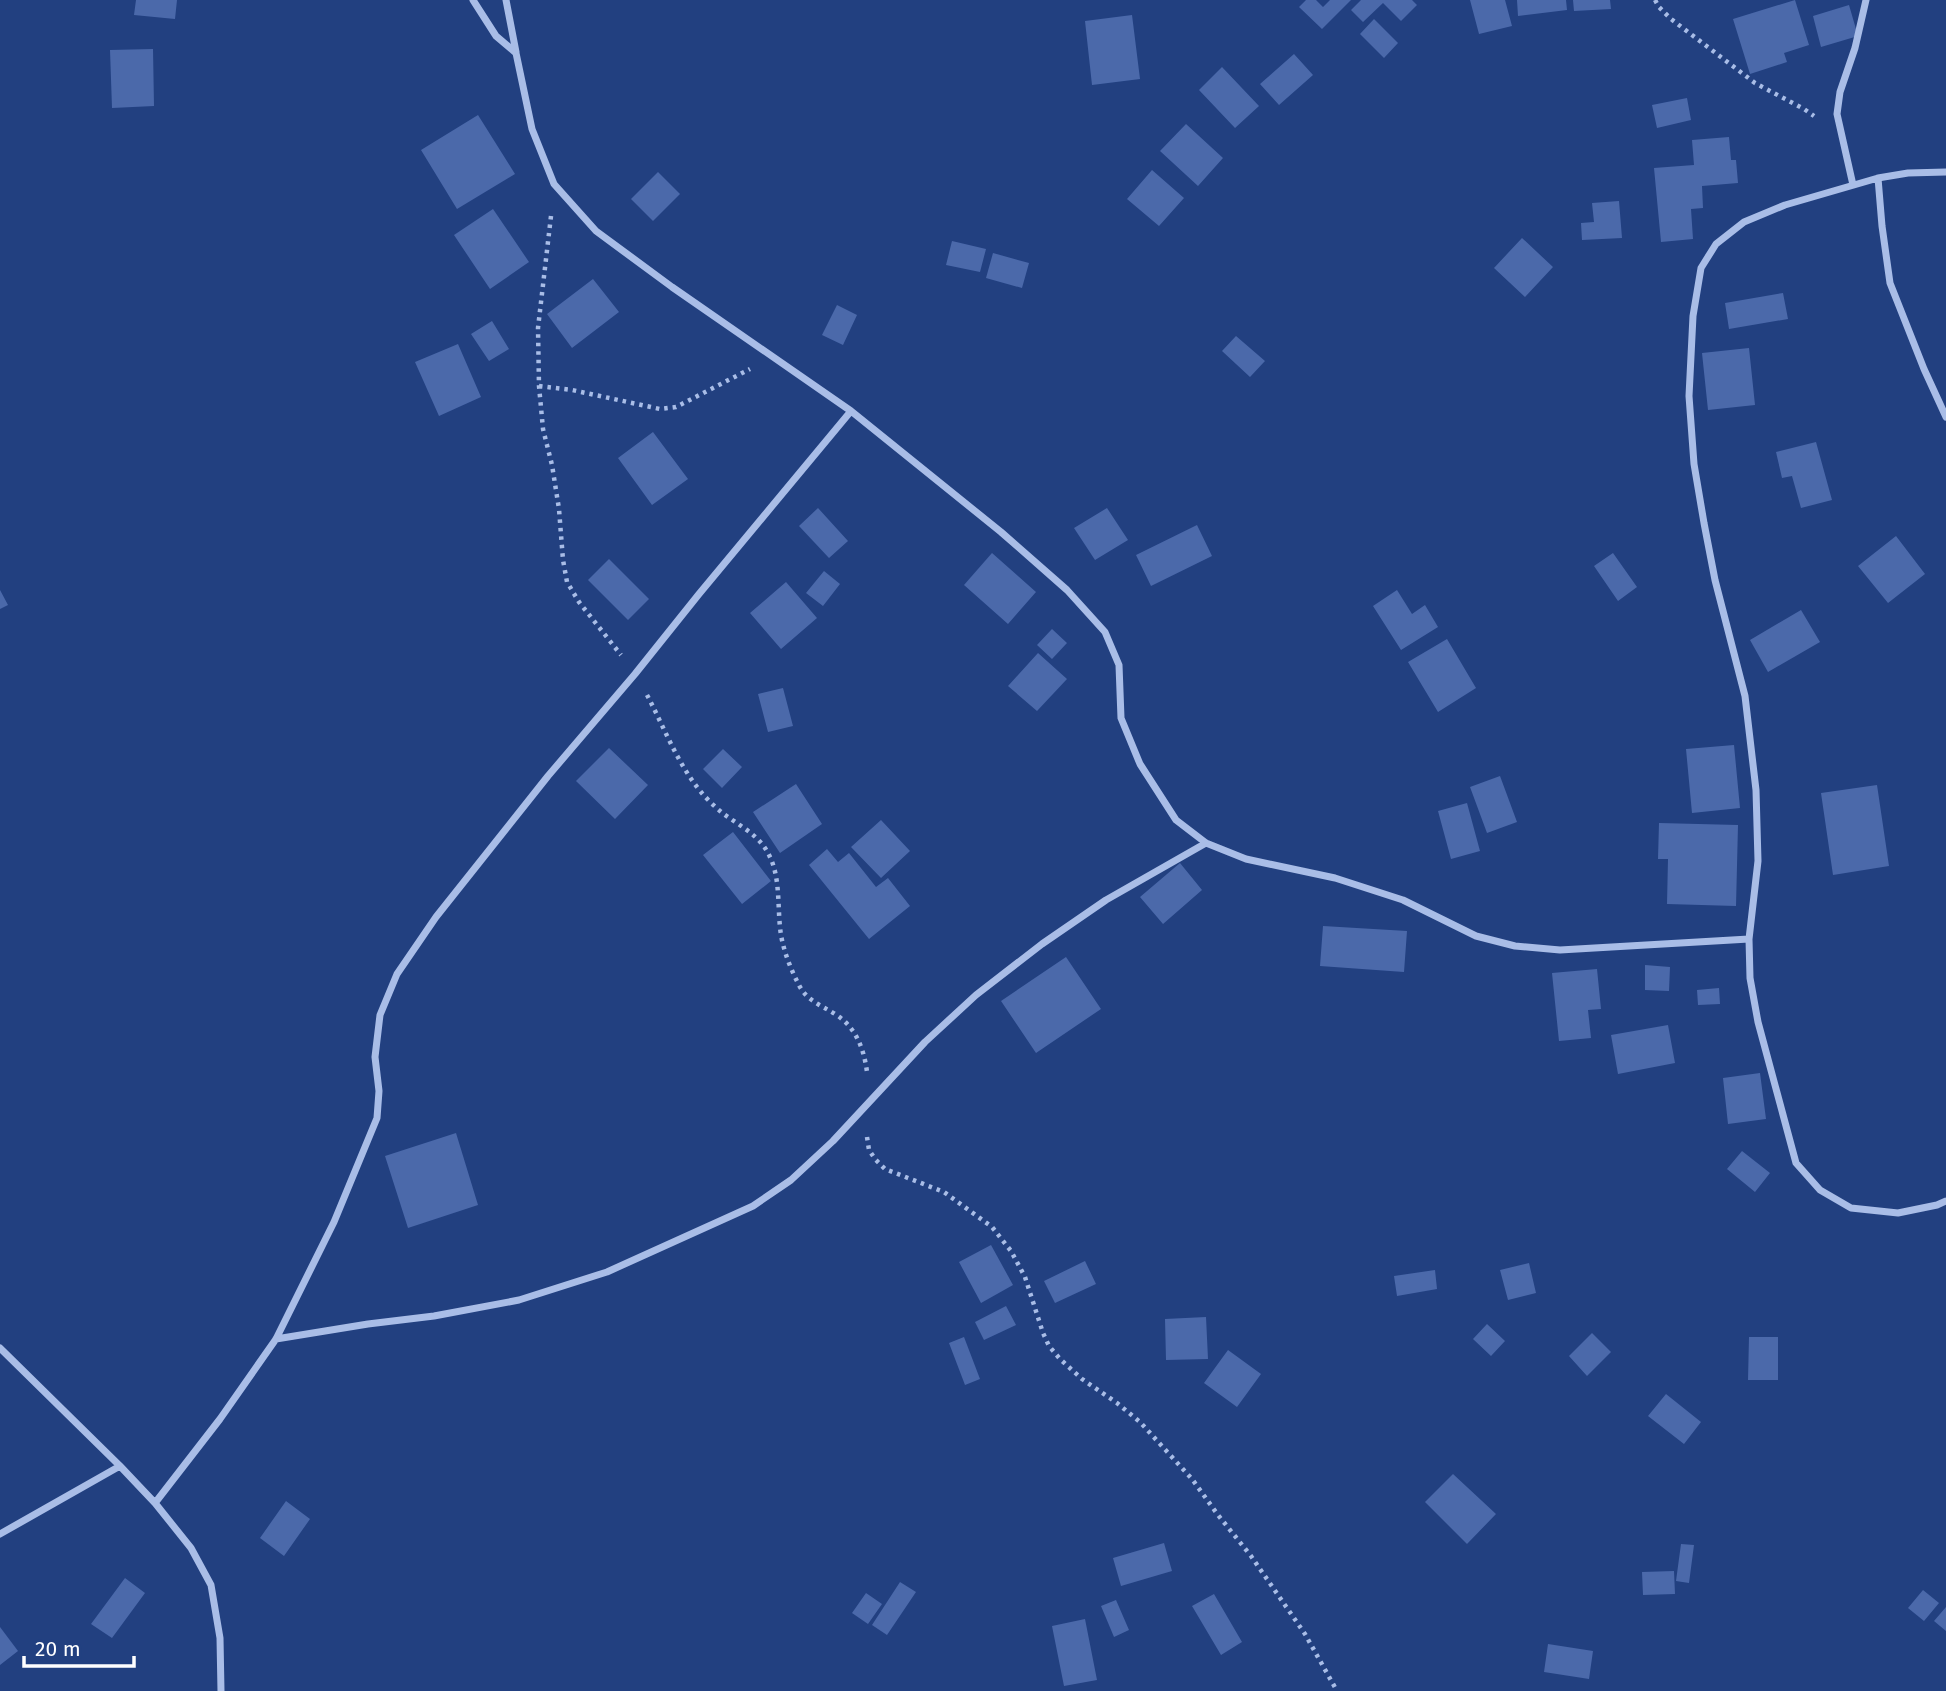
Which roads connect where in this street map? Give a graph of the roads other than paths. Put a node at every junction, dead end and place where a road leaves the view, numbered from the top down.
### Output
1 (473, 0) edge
2 (506, 0) edge
3 (1866, 0) edge
4 (516, 53) junction
5 (1946, 172) edge
6 (1878, 178) junction
7 (1853, 185) junction
8 (851, 411) junction
9 (1946, 417) edge
10 (1206, 844) junction
11 (1749, 939) junction
12 (1946, 1201) edge
13 (276, 1339) junction
14 (0, 1348) edge
15 (120, 1466) junction
16 (155, 1503) junction
17 (0, 1534) edge
18 (220, 1691) edge

1 - 4 street
2 - 4 street
3 - 7 street
4 - 8 street
5 - 6 street
6 - 7 street
6 - 9 street
7 - 11 street
8 - 10 street
8 - 13 street
10 - 11 street
10 - 13 street
11 - 12 street
13 - 16 street
14 - 15 street
15 - 16 street
15 - 17 street
16 - 18 street

